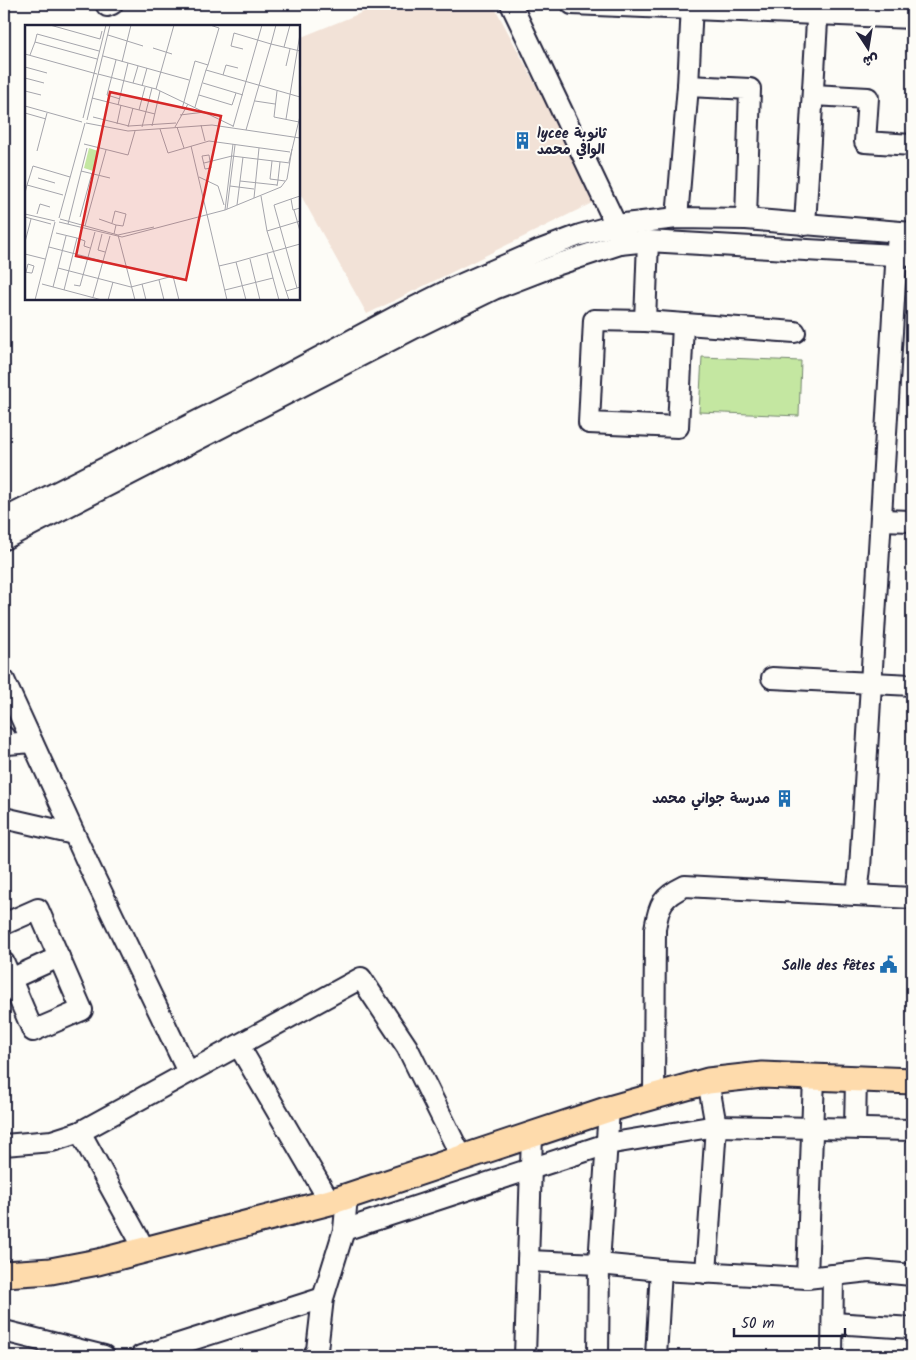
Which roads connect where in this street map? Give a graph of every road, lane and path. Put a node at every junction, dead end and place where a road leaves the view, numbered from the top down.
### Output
1 (106, 4) edge
2 (112, 4) edge
3 (511, 4) edge
4 (572, 4) edge
5 (692, 6) edge
6 (818, 8) edge
7 (912, 18) edge
8 (688, 86) junction
9 (813, 95) junction
10 (912, 145) edge
11 (677, 218) junction
12 (746, 220) junction
13 (805, 225) junction
14 (905, 233) edge
15 (618, 235) junction
16 (648, 241) junction
17 (904, 256) edge
18 (645, 321) junction
19 (683, 324) junction
20 (795, 332) dead end
21 (120, 469) junction
22 (4, 520) edge
23 (880, 520) junction
24 (912, 521) edge
25 (4, 538) edge
26 (772, 678) dead end
27 (4, 680) edge
28 (871, 682) junction
29 (912, 685) edge
30 (4, 737) edge
31 (32, 742) junction
32 (4, 818) edge
33 (74, 834) junction
34 (857, 895) junction
35 (912, 898) edge
36 (4, 924) edge
37 (59, 957) junction
38 (6, 975) edge
39 (239, 1046) junction
40 (188, 1072) junction
41 (814, 1077) junction
42 (856, 1078) junction
43 (708, 1081) junction
44 (912, 1082) edge
45 (654, 1096) junction
46 (609, 1109) junction
47 (716, 1126) junction
48 (811, 1128) junction
49 (855, 1128) junction
50 (912, 1130) edge
51 (80, 1132) junction
52 (532, 1135) junction
53 (607, 1144) junction
54 (4, 1145) edge
55 (462, 1158) junction
56 (532, 1167) junction
57 (338, 1199) junction
58 (344, 1230) junction
59 (145, 1250) junction
60 (528, 1261) junction
61 (599, 1264) junction
62 (660, 1270) junction
63 (706, 1273) junction
64 (4, 1274) edge
65 (833, 1275) junction
66 (912, 1275) edge
67 (807, 1278) junction
68 (323, 1298) junction
69 (832, 1323) junction
70 (912, 1328) edge
71 (4, 1331) edge
72 (316, 1354) edge
73 (104, 1356) edge
74 (141, 1356) edge
75 (525, 1356) edge
76 (598, 1356) edge
77 (656, 1356) edge
78 (832, 1356) edge

1 - 2 street
3 - 15 street
4 - 5 street
5 - 6 street
5 - 8 street
6 - 7 street
6 - 9 street
8 - 11 street
8 - 12 street
9 - 10 street
9 - 13 street
11 - 12 street
11 - 15 street
12 - 13 street
13 - 14 street
14 - 17 street
15 - 16 street
15 - 21 street
16 - 17 street
16 - 18 street
17 - 23 street
18 - 19 street
18 - 19 street
19 - 20 street
21 - 22 street
21 - 25 street
23 - 24 street
23 - 28 street
26 - 28 street
27 - 31 street
28 - 29 street
28 - 34 street
30 - 31 street
31 - 33 street
32 - 33 street
33 - 40 street
34 - 35 street
34 - 45 street
36 - 37 street
37 - 38 street
37 - 38 street
39 - 40 street
39 - 55 street
39 - 57 street
40 - 51 street
41 - 42 main road
41 - 43 main road
41 - 48 street
42 - 44 main road
42 - 49 street
43 - 45 main road
43 - 47 street
45 - 46 main road
46 - 52 main road
46 - 53 street
47 - 48 street
47 - 53 street
47 - 63 street
48 - 49 street
48 - 67 street
49 - 50 street
51 - 54 street
51 - 59 street
52 - 55 main road
52 - 56 street
53 - 56 street
53 - 61 street
55 - 57 main road
56 - 58 street
56 - 60 street
57 - 58 street
57 - 59 main road
58 - 68 street
59 - 64 main road
60 - 61 street
60 - 75 street
61 - 62 street
61 - 76 street
62 - 63 street
62 - 77 street
63 - 67 street
65 - 66 street
65 - 67 street
65 - 69 street
68 - 72 street
68 - 74 street
69 - 70 street
69 - 78 street
71 - 73 street

